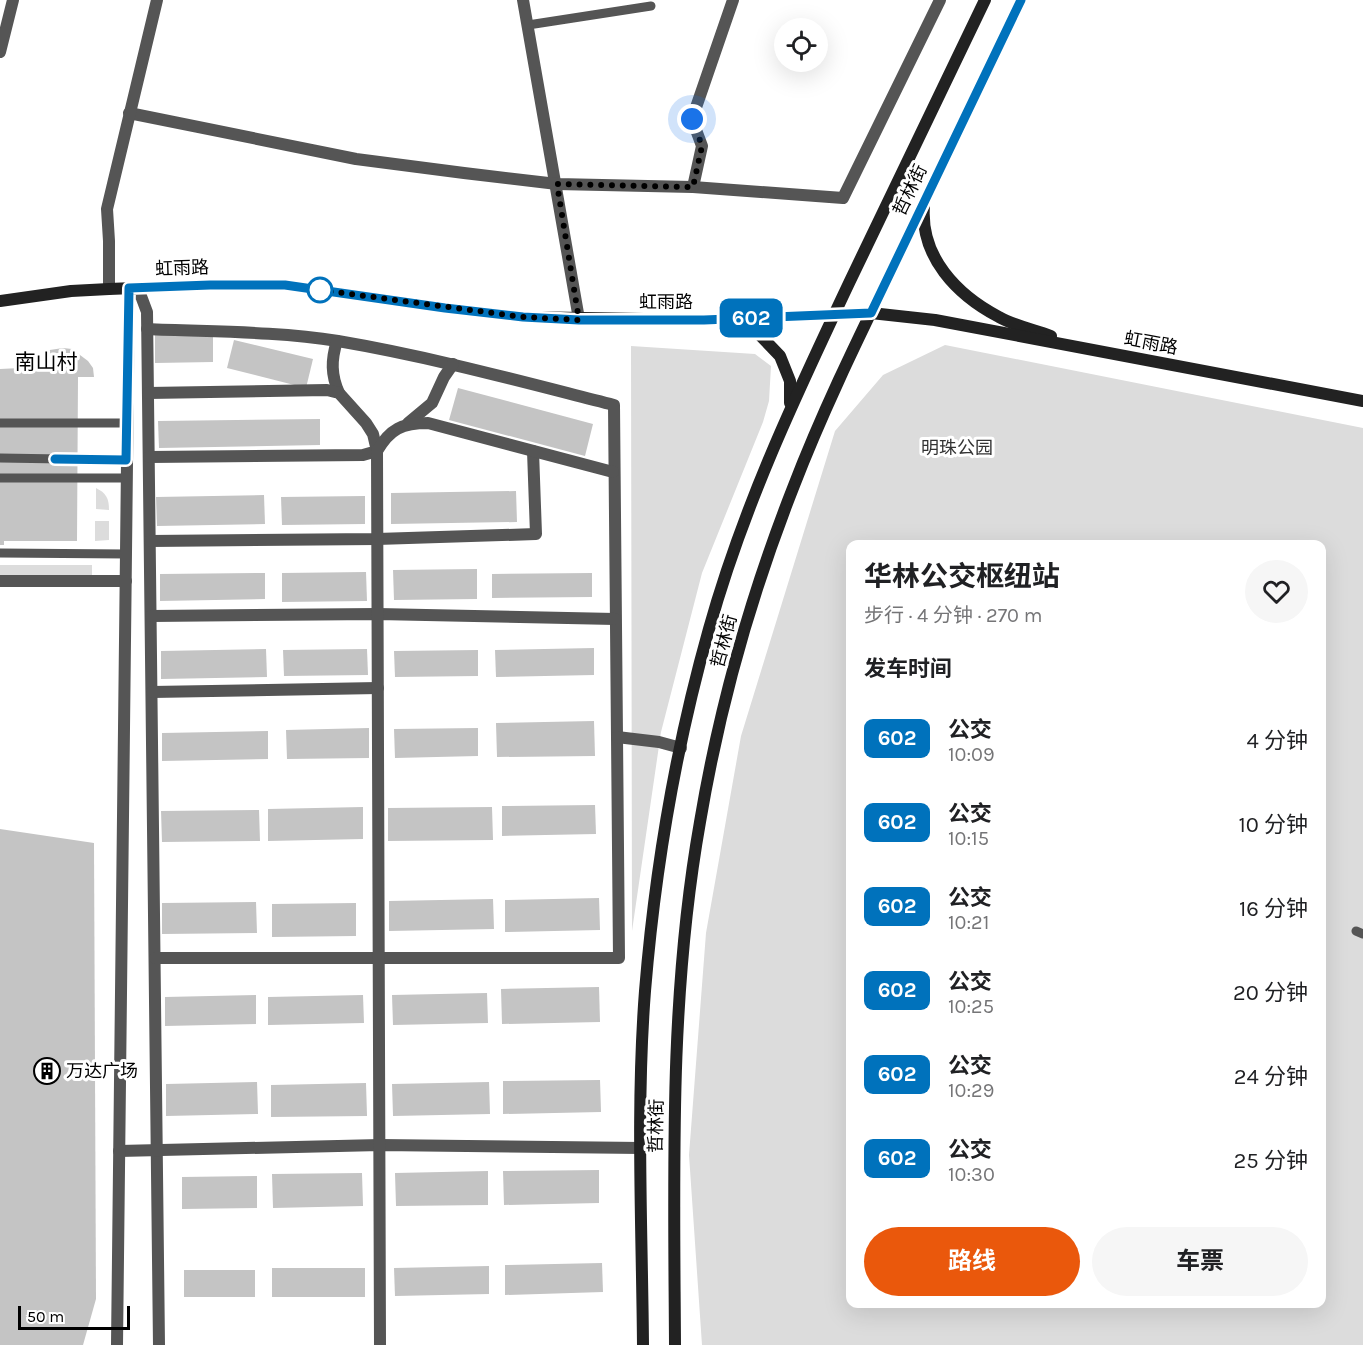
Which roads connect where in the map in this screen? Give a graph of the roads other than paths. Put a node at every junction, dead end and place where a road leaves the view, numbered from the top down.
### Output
1 (13, 0) edge
2 (157, 0) edge
3 (523, 0) edge
4 (733, 0) edge
5 (940, 0) edge
6 (985, 0) edge
7 (1021, 0) edge
8 (651, 6) dead end
9 (528, 25) junction
10 (0, 52) edge
11 (129, 113) junction
12 (557, 184) junction
13 (693, 187) junction
14 (925, 200) junction
15 (129, 288) junction
16 (109, 289) junction
17 (0, 301) edge
18 (871, 313) junction
19 (835, 314) junction
20 (579, 320) junction
21 (704, 320) junction
22 (147, 329) junction
23 (337, 341) junction
24 (1086, 349) junction
25 (453, 364) junction
26 (148, 393) junction
27 (339, 393) junction
28 (1363, 401) edge
29 (788, 413) junction
30 (0, 423) edge
31 (127, 423) junction
32 (367, 425) junction
33 (400, 427) junction
34 (377, 451) junction
35 (533, 451) junction
36 (149, 457) junction
37 (0, 458) edge
38 (126, 460) junction
39 (613, 472) junction
40 (0, 478) edge
41 (126, 478) junction
42 (377, 539) junction
43 (150, 542) junction
44 (0, 553) edge
45 (126, 554) junction
46 (0, 581) edge
47 (126, 581) junction
48 (378, 614) junction
49 (151, 616) junction
50 (615, 619) junction
51 (378, 688) junction
52 (152, 692) junction
53 (617, 737) junction
54 (681, 748) junction
55 (155, 958) junction
56 (380, 958) junction
57 (380, 1145) junction
58 (641, 1148) junction
59 (157, 1150) junction
60 (119, 1151) junction
61 (117, 1345) edge
62 (159, 1345) edge
63 (380, 1345) edge
64 (643, 1345) edge
65 (675, 1345) edge

1 - 10 street
2 - 11 street
3 - 9 street
4 - 13 street
5 - 13 street
6 - 19 street, 哲林街
7 - 14 street, 哲林街
8 - 9 lane
9 - 12 street
11 - 12 street
11 - 16 street
12 - 13 street
12 - 20 street
14 - 18 street, 哲林街
14 - 24 street
15 - 16 street, 虹雨路
15 - 20 street, 虹雨路
15 - 22 street
15 - 31 street
16 - 17 street, 虹雨路
18 - 19 street, 虹雨路
18 - 24 street, 虹雨路
18 - 65 street, 哲林街
19 - 21 street, 虹雨路
19 - 29 street, 哲林街
20 - 21 street, 虹雨路
21 - 29 street
22 - 23 street
22 - 26 street
23 - 25 street
23 - 27 street
24 - 28 street, 虹雨路
25 - 33 street
25 - 39 street
26 - 27 street
26 - 36 street
27 - 32 street
29 - 54 street, 哲林街
30 - 31 lane
31 - 38 street
32 - 33 street
32 - 34 street
33 - 34 street
33 - 35 street
34 - 36 street
34 - 42 street
35 - 39 street
35 - 42 street
36 - 43 street
37 - 38 lane
38 - 41 street
39 - 50 street
40 - 41 lane
41 - 45 street
42 - 43 street
42 - 48 street
43 - 49 street
44 - 45 lane
45 - 47 street
46 - 47 street
47 - 60 street
48 - 49 street
48 - 50 street
48 - 51 street
49 - 52 street
50 - 53 street
51 - 52 street
51 - 56 street
52 - 55 street
53 - 54 street
53 - 56 street
54 - 58 street, 哲林街
55 - 56 street
55 - 59 street
56 - 57 street
57 - 58 street
57 - 59 street
57 - 63 street
58 - 64 street, 哲林街
59 - 60 street
59 - 62 street
60 - 61 street

